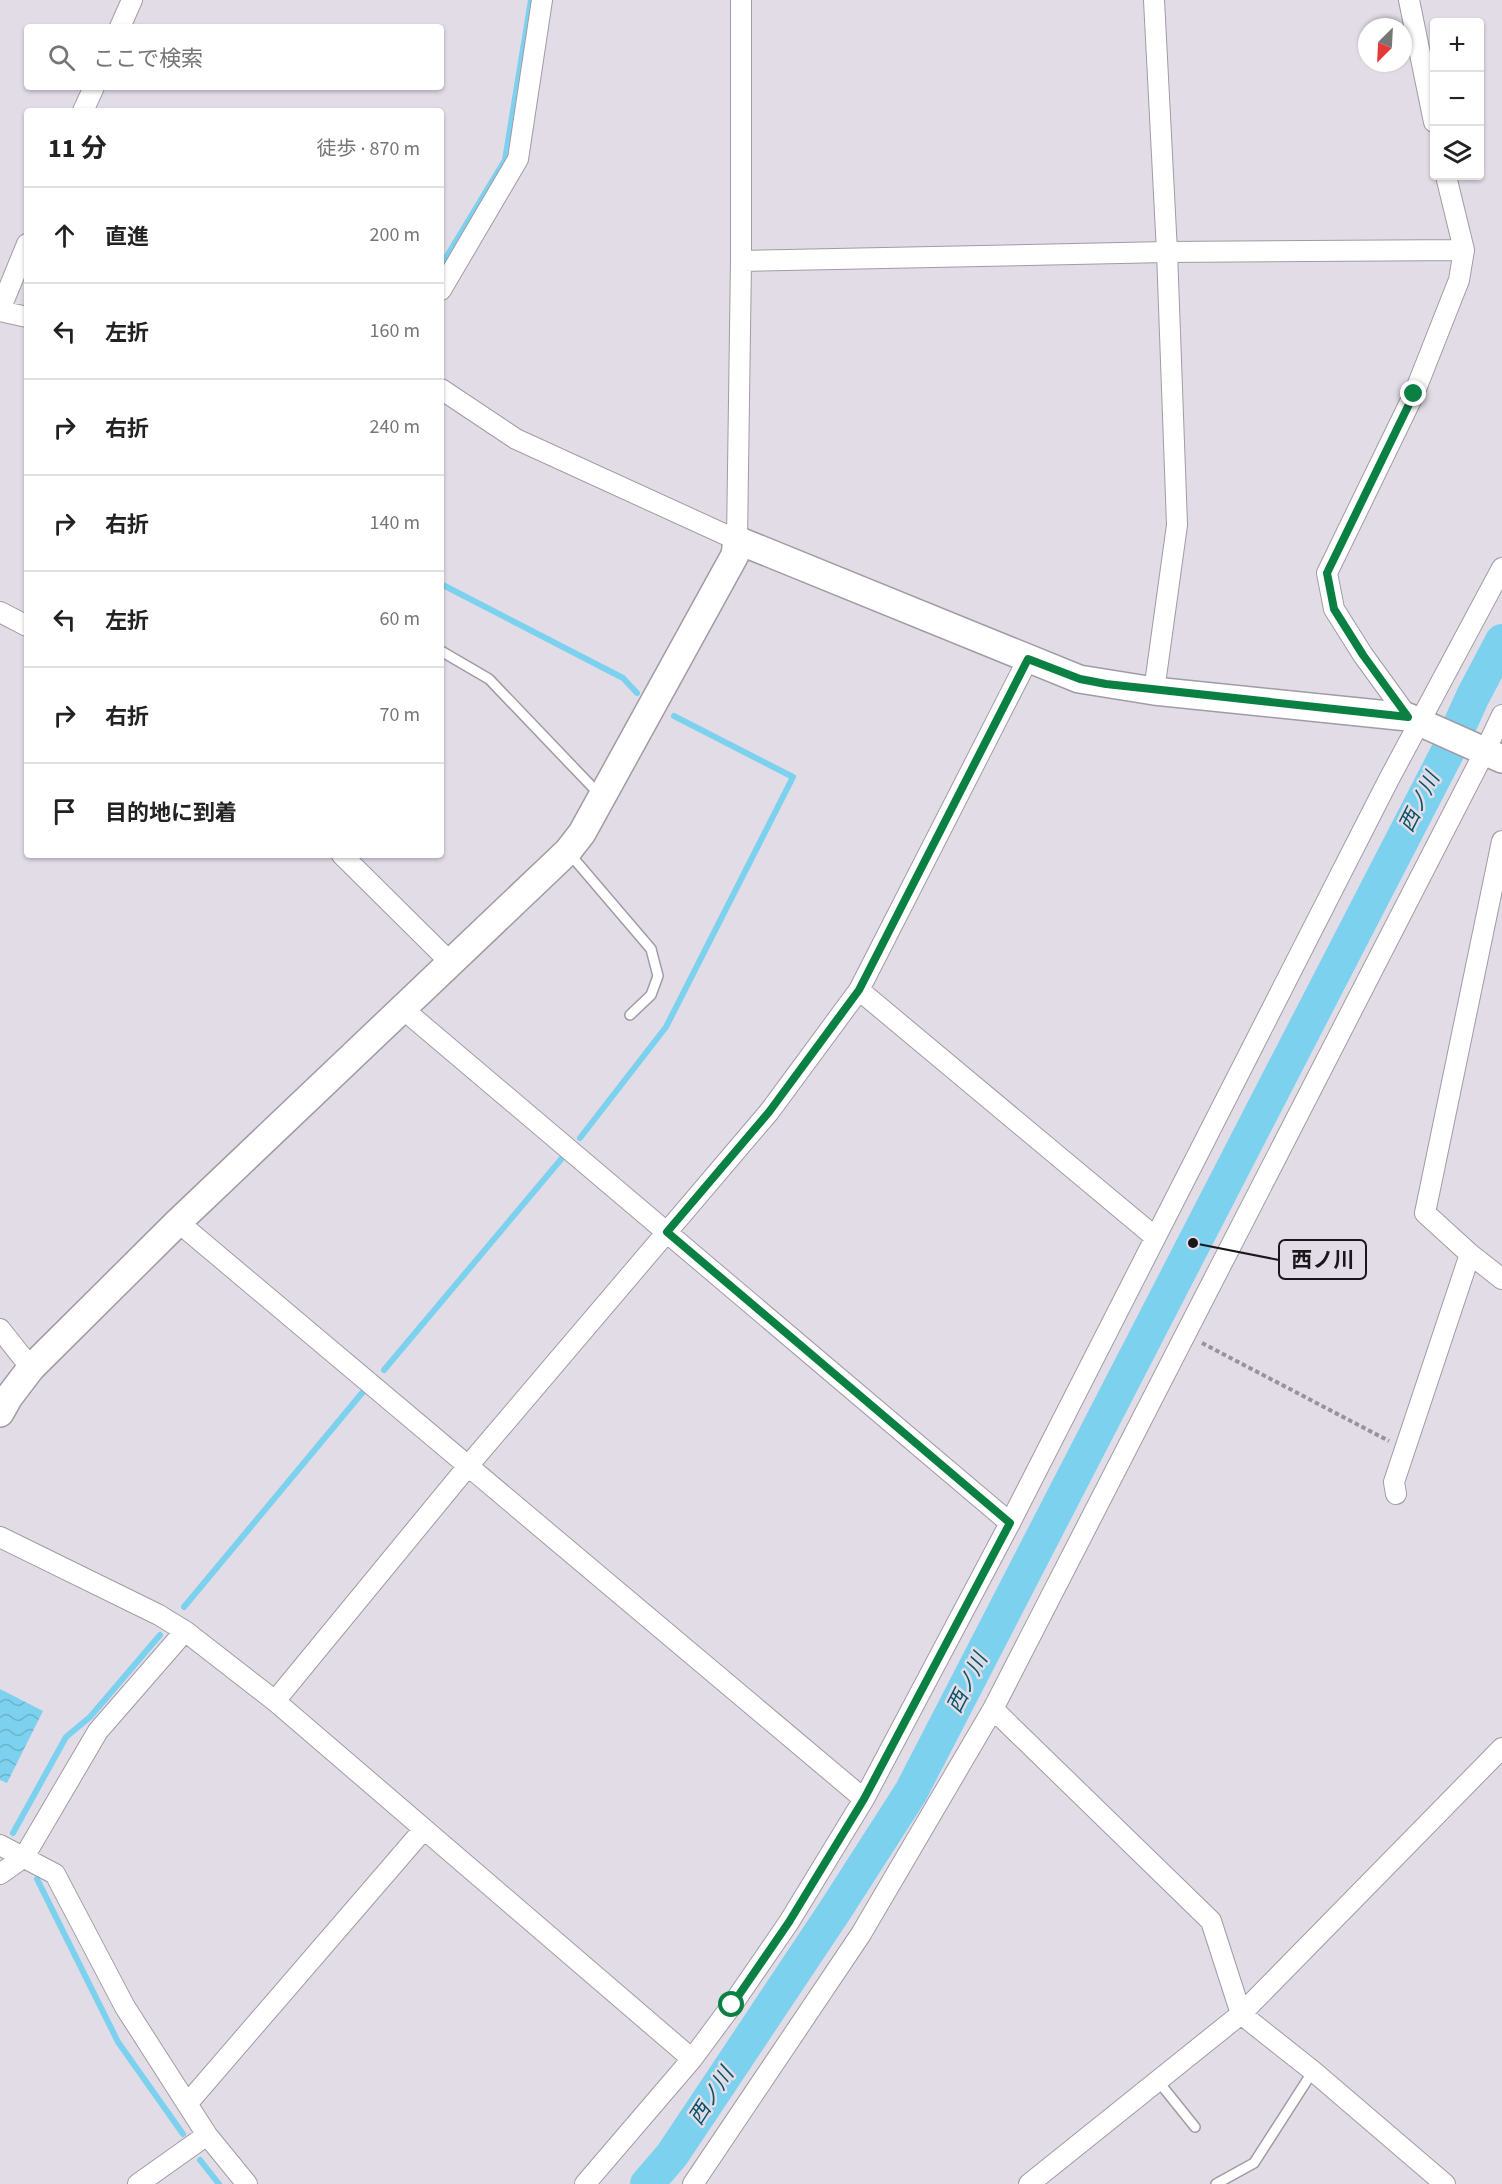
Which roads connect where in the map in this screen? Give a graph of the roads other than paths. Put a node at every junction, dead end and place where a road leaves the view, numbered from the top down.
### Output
1 (132, 0) edge
2 (542, 0) edge
3 (741, 0) edge
4 (1154, 0) edge
5 (1409, 0) edge
6 (121, 24) edge
7 (92, 90) edge
8 (1430, 102) edge
9 (84, 108) edge
10 (1447, 180) edge
11 (1464, 250) junction
12 (24, 251) edge
13 (1167, 252) junction
14 (741, 261) junction
15 (444, 285) edge
16 (0, 311) edge
17 (24, 316) edge
18 (444, 391) edge
19 (737, 540) junction
20 (1502, 568) edge
21 (0, 612) edge
22 (24, 624) edge
23 (444, 653) edge
24 (1028, 659) junction
25 (1154, 691) junction
26 (1502, 715) edge
27 (1421, 723) junction
28 (1486, 752) edge
29 (601, 796) junction
30 (1502, 841) edge
31 (568, 852) junction
32 (345, 858) edge
33 (451, 963) junction
34 (859, 990) junction
35 (403, 1009) junction
36 (630, 1015) dead end
37 (178, 1222) junction
38 (667, 1232) junction
39 (1155, 1238) junction
40 (1470, 1254) junction
41 (1502, 1278) edge
42 (0, 1329) edge
43 (31, 1368) junction
44 (0, 1413) edge
45 (468, 1466) junction
46 (1396, 1494) dead end
47 (1010, 1523) junction
48 (0, 1537) edge
49 (185, 1631) junction
50 (275, 1701) junction
51 (993, 1709) junction
52 (1502, 1748) edge
53 (864, 1799) junction
54 (424, 1829) junction
55 (0, 1845) edge
56 (24, 1857) junction
57 (0, 1874) edge
58 (1241, 2014) junction
59 (692, 2059) junction
60 (1313, 2071) junction
61 (1158, 2081) junction
62 (187, 2104) junction
63 (1195, 2127) dead end
64 (207, 2135) junction
65 (138, 2184) edge
66 (247, 2184) edge
67 (585, 2184) edge
68 (693, 2184) edge
69 (1029, 2184) edge
70 (1216, 2184) edge
71 (1445, 2184) edge

1 - 6 street
2 - 15 street
3 - 14 street
4 - 13 street
5 - 8 street
7 - 9 street
10 - 11 street
11 - 13 street
11 - 27 street
12 - 16 street
13 - 14 street
13 - 25 street
14 - 19 street
16 - 17 street
18 - 19 street
19 - 24 street
19 - 29 street
20 - 27 street
21 - 22 street
23 - 29 lane
24 - 25 street
24 - 34 street
25 - 27 street
26 - 28 street
27 - 28 street
27 - 39 street
28 - 51 street
29 - 31 street
30 - 40 street
31 - 33 street
31 - 36 lane
32 - 33 street
33 - 35 street
34 - 38 street
34 - 39 street
35 - 37 street
35 - 38 street
37 - 43 street
37 - 45 street
38 - 45 street
38 - 47 street
39 - 47 street
40 - 41 street
40 - 46 street
42 - 43 street
43 - 44 street
45 - 50 street
45 - 53 street
47 - 53 street
48 - 49 street
49 - 50 street
49 - 56 street
50 - 54 street
51 - 58 street
51 - 68 street
52 - 58 street
53 - 59 street
54 - 59 street
54 - 62 street
55 - 56 street
56 - 57 street
56 - 62 street
58 - 60 street
58 - 61 street
59 - 67 street
60 - 70 lane
60 - 71 street
61 - 63 lane
61 - 69 street
62 - 64 street
64 - 65 street
64 - 66 street

